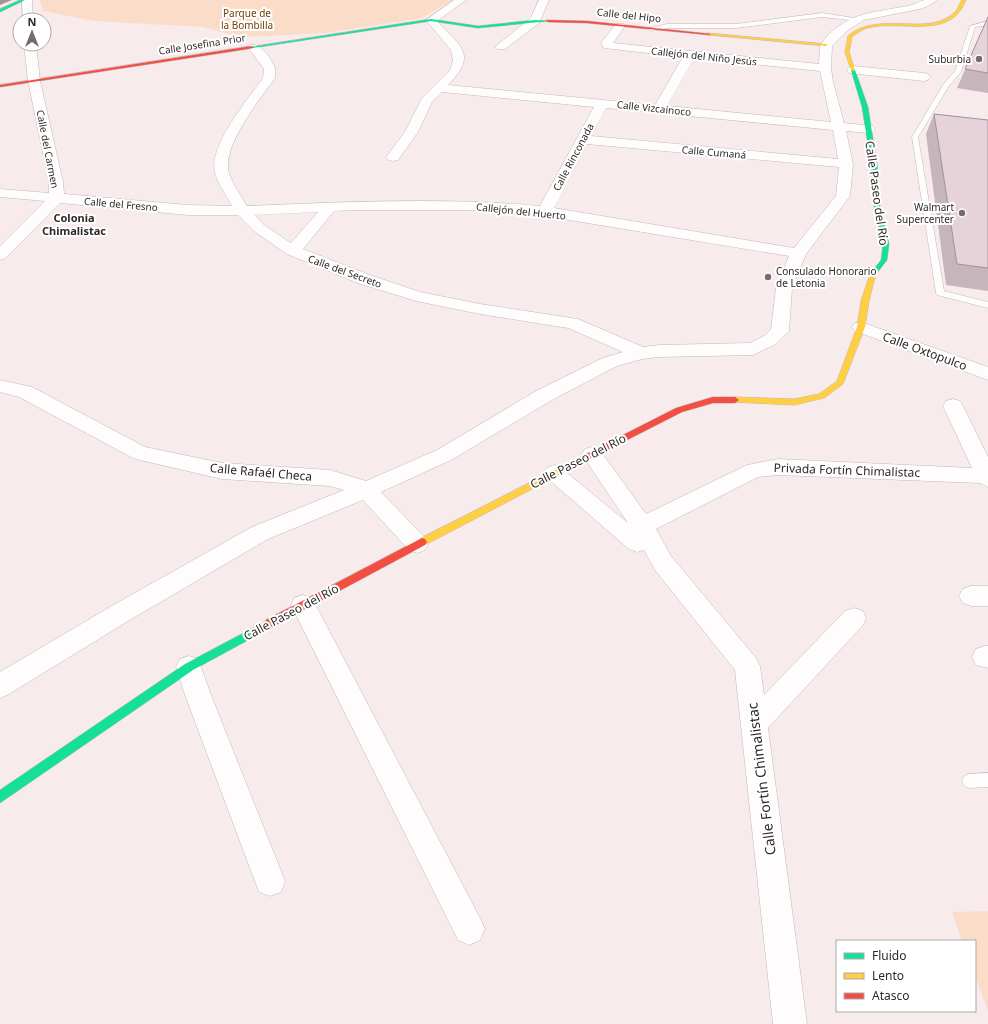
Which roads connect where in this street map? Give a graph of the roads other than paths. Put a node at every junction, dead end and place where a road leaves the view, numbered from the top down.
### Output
1 (23, 0) edge
2 (27, 0) edge
3 (461, 0) edge
4 (544, 0) edge
5 (932, 0) edge
6 (964, 0) edge
7 (0, 11) edge
8 (28, 12) edge
9 (858, 13) junction
10 (431, 20) junction
11 (535, 21) junction
12 (988, 23) edge
13 (876, 25) junction
14 (620, 26) junction
15 (651, 29) junction
16 (826, 45) junction
17 (254, 47) junction
18 (501, 47) dead end
19 (31, 52) edge
20 (690, 55) junction
21 (825, 68) junction
22 (853, 70) junction
23 (924, 77) dead end
24 (34, 81) junction
25 (0, 86) edge
26 (440, 88) junction
27 (602, 103) junction
28 (660, 108) junction
29 (839, 127) junction
30 (868, 130) junction
31 (582, 139) junction
32 (394, 157) dead end
33 (846, 164) junction
34 (0, 193) edge
35 (57, 198) junction
36 (330, 207) junction
37 (242, 211) junction
38 (544, 211) junction
39 (293, 251) junction
40 (798, 253) junction
41 (0, 255) edge
42 (988, 304) edge
43 (862, 327) junction
44 (641, 353) junction
45 (988, 374) edge
46 (0, 386) edge
47 (953, 406) dead end
48 (592, 454) junction
49 (554, 473) junction
50 (987, 477) edge
51 (366, 490) junction
52 (634, 529) junction
53 (417, 544) junction
54 (303, 605) junction
55 (854, 618) dead end
56 (189, 667) junction
57 (0, 686) edge
58 (754, 724) junction
59 (988, 780) edge
60 (969, 781) dead end
61 (0, 797) edge
62 (270, 881) dead end
63 (469, 929) dead end
64 (790, 1024) edge

1 - 7 street
2 - 8 street
3 - 10 street
4 - 11 street
5 - 9 street
6 - 13 street, Calle Paseo del Río
9 - 13 street, Calle Paseo del Río
9 - 15 lane
9 - 16 street
10 - 11 street, Calle del Hipo
10 - 17 street, Calle Josefina Prior
10 - 26 street
11 - 14 street, Calle del Hipo
11 - 18 street
12 - 42 lane
13 - 22 street, Calle Paseo del Río
14 - 15 street, Calle del Hipo
14 - 20 street, Callejón del Niño Jesús
15 - 16 street, Calle del Hipo
16 - 21 street
17 - 24 street, Calle Josefina Prior
17 - 37 street, Calle del Secreto
19 - 24 street, Calle del Carmen
20 - 21 street, Callejón del Niño Jesús
20 - 28 street
21 - 29 street
22 - 23 street
22 - 30 street, Calle Paseo del Río
24 - 25 street, Calle Josefina Prior
24 - 35 street, Calle del Carmen
26 - 27 street, Calle Vizcainoco
26 - 32 street
27 - 28 street, Calle Vizcainoco
27 - 31 street, Calle Rinconada
28 - 29 street, Calle Vizcainoco
29 - 30 street, Calle Vizcainoco
29 - 33 street
30 - 43 street, Calle Paseo del Río
31 - 33 street, Calle Cumaná
31 - 38 street, Calle Rinconada
33 - 40 street
34 - 35 street, Calle del Fresno
35 - 37 street, Calle del Fresno
35 - 41 street, Calle del Carmen
36 - 37 street, Callejón del Huerto
36 - 38 street, Callejón del Huerto
36 - 39 street
37 - 39 street, Calle del Secreto
38 - 40 street, Callejón del Huerto
39 - 44 street, Calle del Secreto
40 - 44 street
43 - 45 street, Calle Oxtopulco
43 - 48 street, Calle Paseo del Río
44 - 51 street
46 - 51 street, Calle Rafaél Checa
47 - 50 street, Privada Fortín Chimalistac
48 - 49 street, Calle Paseo del Río
48 - 52 street, Calle Fortín Chimalistac
49 - 52 street, Calle Fortín Chimalistac
49 - 53 street, Calle Paseo del Río
50 - 52 street, Privada Fortín Chimalistac
51 - 53 street, Calle Rafaél Checa
51 - 57 street
52 - 58 street, Calle Fortín Chimalistac
53 - 54 street, Calle Paseo del Río
54 - 56 street, Calle Paseo del Río
54 - 63 street
55 - 58 street
56 - 61 street, Calle Paseo del Río
56 - 62 street
58 - 64 street, Calle Fortín Chimalistac
59 - 60 lane

